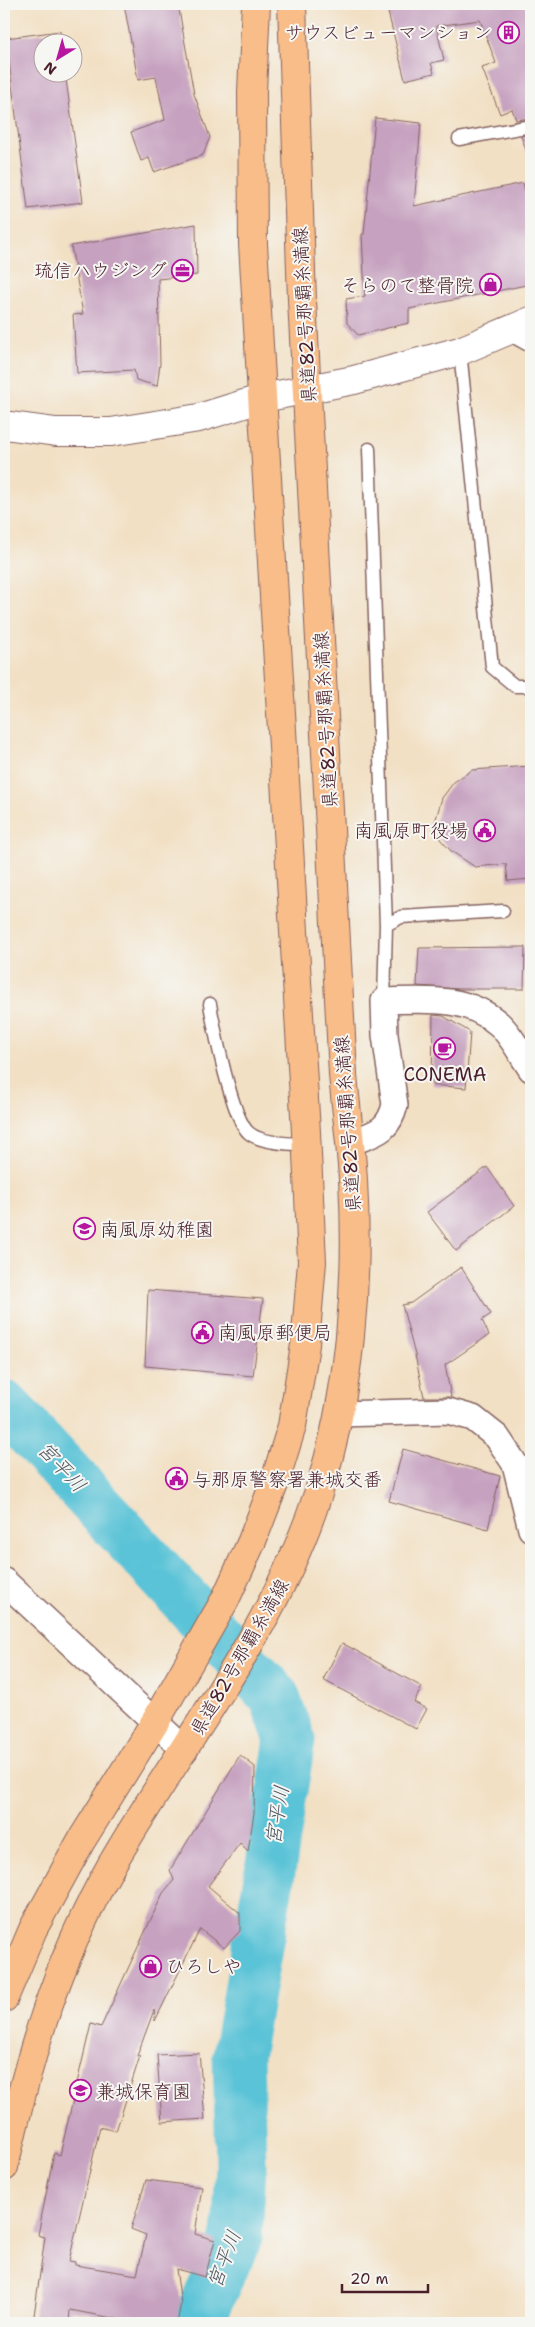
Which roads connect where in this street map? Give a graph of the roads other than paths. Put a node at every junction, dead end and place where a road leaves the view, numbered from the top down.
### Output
1 (256, 4) edge
2 (292, 4) edge
3 (531, 126) edge
4 (459, 139) dead end
5 (525, 330) edge
6 (460, 351) junction
7 (307, 389) junction
8 (263, 398) junction
9 (4, 425) edge
10 (369, 450) dead end
11 (531, 686) edge
12 (503, 912) dead end
13 (386, 925) junction
14 (384, 1001) junction
15 (210, 1004) dead end
16 (531, 1068) edge
17 (350, 1143) junction
18 (306, 1144) junction
19 (338, 1414) junction
20 (531, 1529) edge
21 (4, 1581) edge
22 (155, 1722) junction
23 (185, 1750) junction
24 (4, 1998) edge
25 (4, 2167) edge

1 - 8 main road
2 - 7 main road, 県道82号那覇糸満線
3 - 4 lane
5 - 6 street
6 - 7 street
6 - 11 lane
7 - 8 street
7 - 17 main road, 県道82号那覇糸満線
8 - 9 street
8 - 18 main road
10 - 13 lane
12 - 13 lane
13 - 14 lane
14 - 16 street
14 - 17 street
15 - 18 lane
17 - 19 main road, 県道82号那覇糸満線
18 - 22 main road
19 - 20 street
19 - 23 main road, 県道82号那覇糸満線
21 - 22 street
22 - 23 street
22 - 24 main road
23 - 25 main road, 県道82号那覇糸満線

